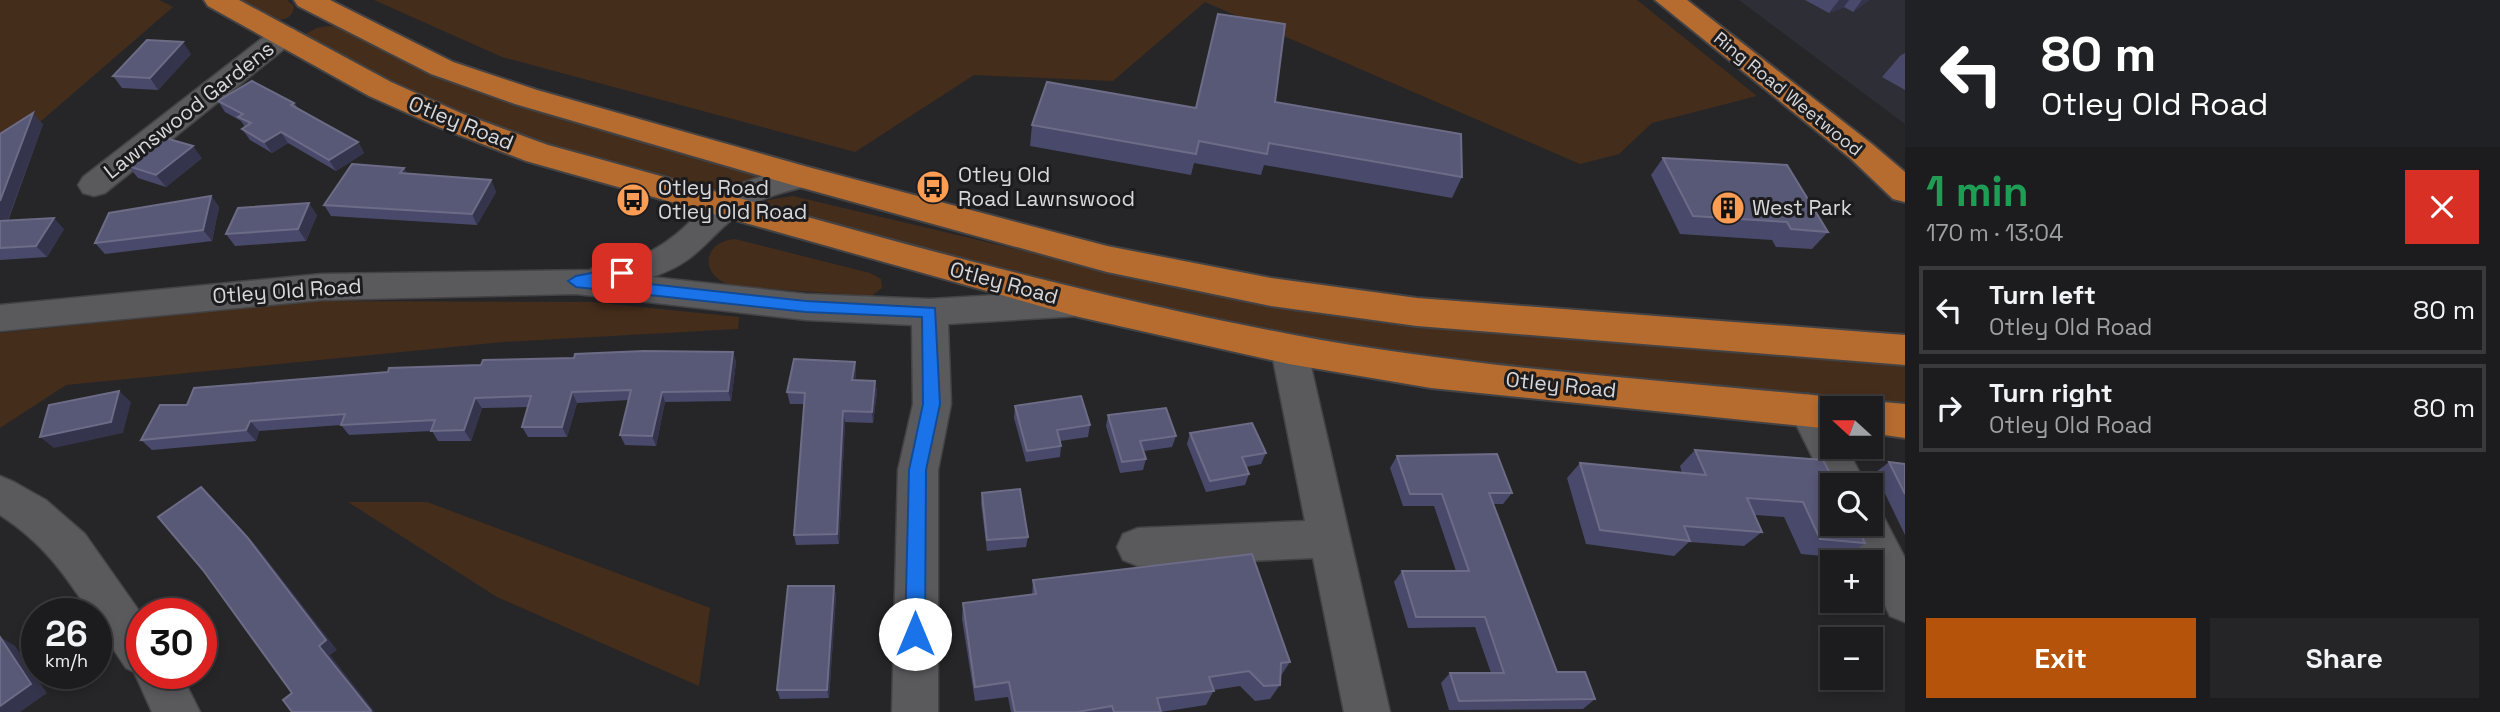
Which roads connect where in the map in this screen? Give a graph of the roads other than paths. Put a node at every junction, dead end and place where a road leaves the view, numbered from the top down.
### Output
1 (218, 0) edge
2 (1669, 0) edge
3 (1704, 0) edge
4 (318, 5) edge
5 (284, 35) junction
6 (1905, 156) edge
7 (804, 177) junction
8 (94, 185) dead end
9 (1905, 191) edge
10 (726, 207) junction
11 (699, 234) junction
12 (576, 281) junction
13 (720, 297) junction
14 (1079, 303) junction
15 (930, 312) junction
16 (0, 318) edge
17 (1289, 349) junction
18 (1905, 350) edge
19 (1820, 412) edge
20 (1883, 418) edge
21 (1905, 421) edge
22 (0, 494) edge
23 (1872, 536) edge
24 (1331, 539) junction
25 (1138, 547) dead end
26 (1905, 602) edge
27 (126, 629) edge
28 (164, 689) edge
29 (177, 712) edge
30 (915, 712) edge
31 (1367, 712) edge

1 - 5 highway, Otley Road
2 - 9 highway, Ring Road Weetwood
3 - 6 highway, Ring Road Weetwood
4 - 5 highway
4 - 7 highway
5 - 8 street, Lawnswood Gardens
5 - 10 highway, Otley Road
7 - 10 street, Otley Old Road
7 - 18 highway
10 - 11 street, Otley Old Road
10 - 14 highway, Otley Road
11 - 12 street, Otley Old Road
11 - 13 street
12 - 13 street, Otley Old Road
12 - 16 street, Otley Old Road
13 - 15 street, Otley Old Road
14 - 15 street, Otley Old Road
14 - 17 highway, Otley Road
15 - 30 street
17 - 19 highway, Otley Road
17 - 24 street
20 - 21 highway
22 - 27 street
23 - 26 street
24 - 25 street
24 - 31 street
28 - 29 street

